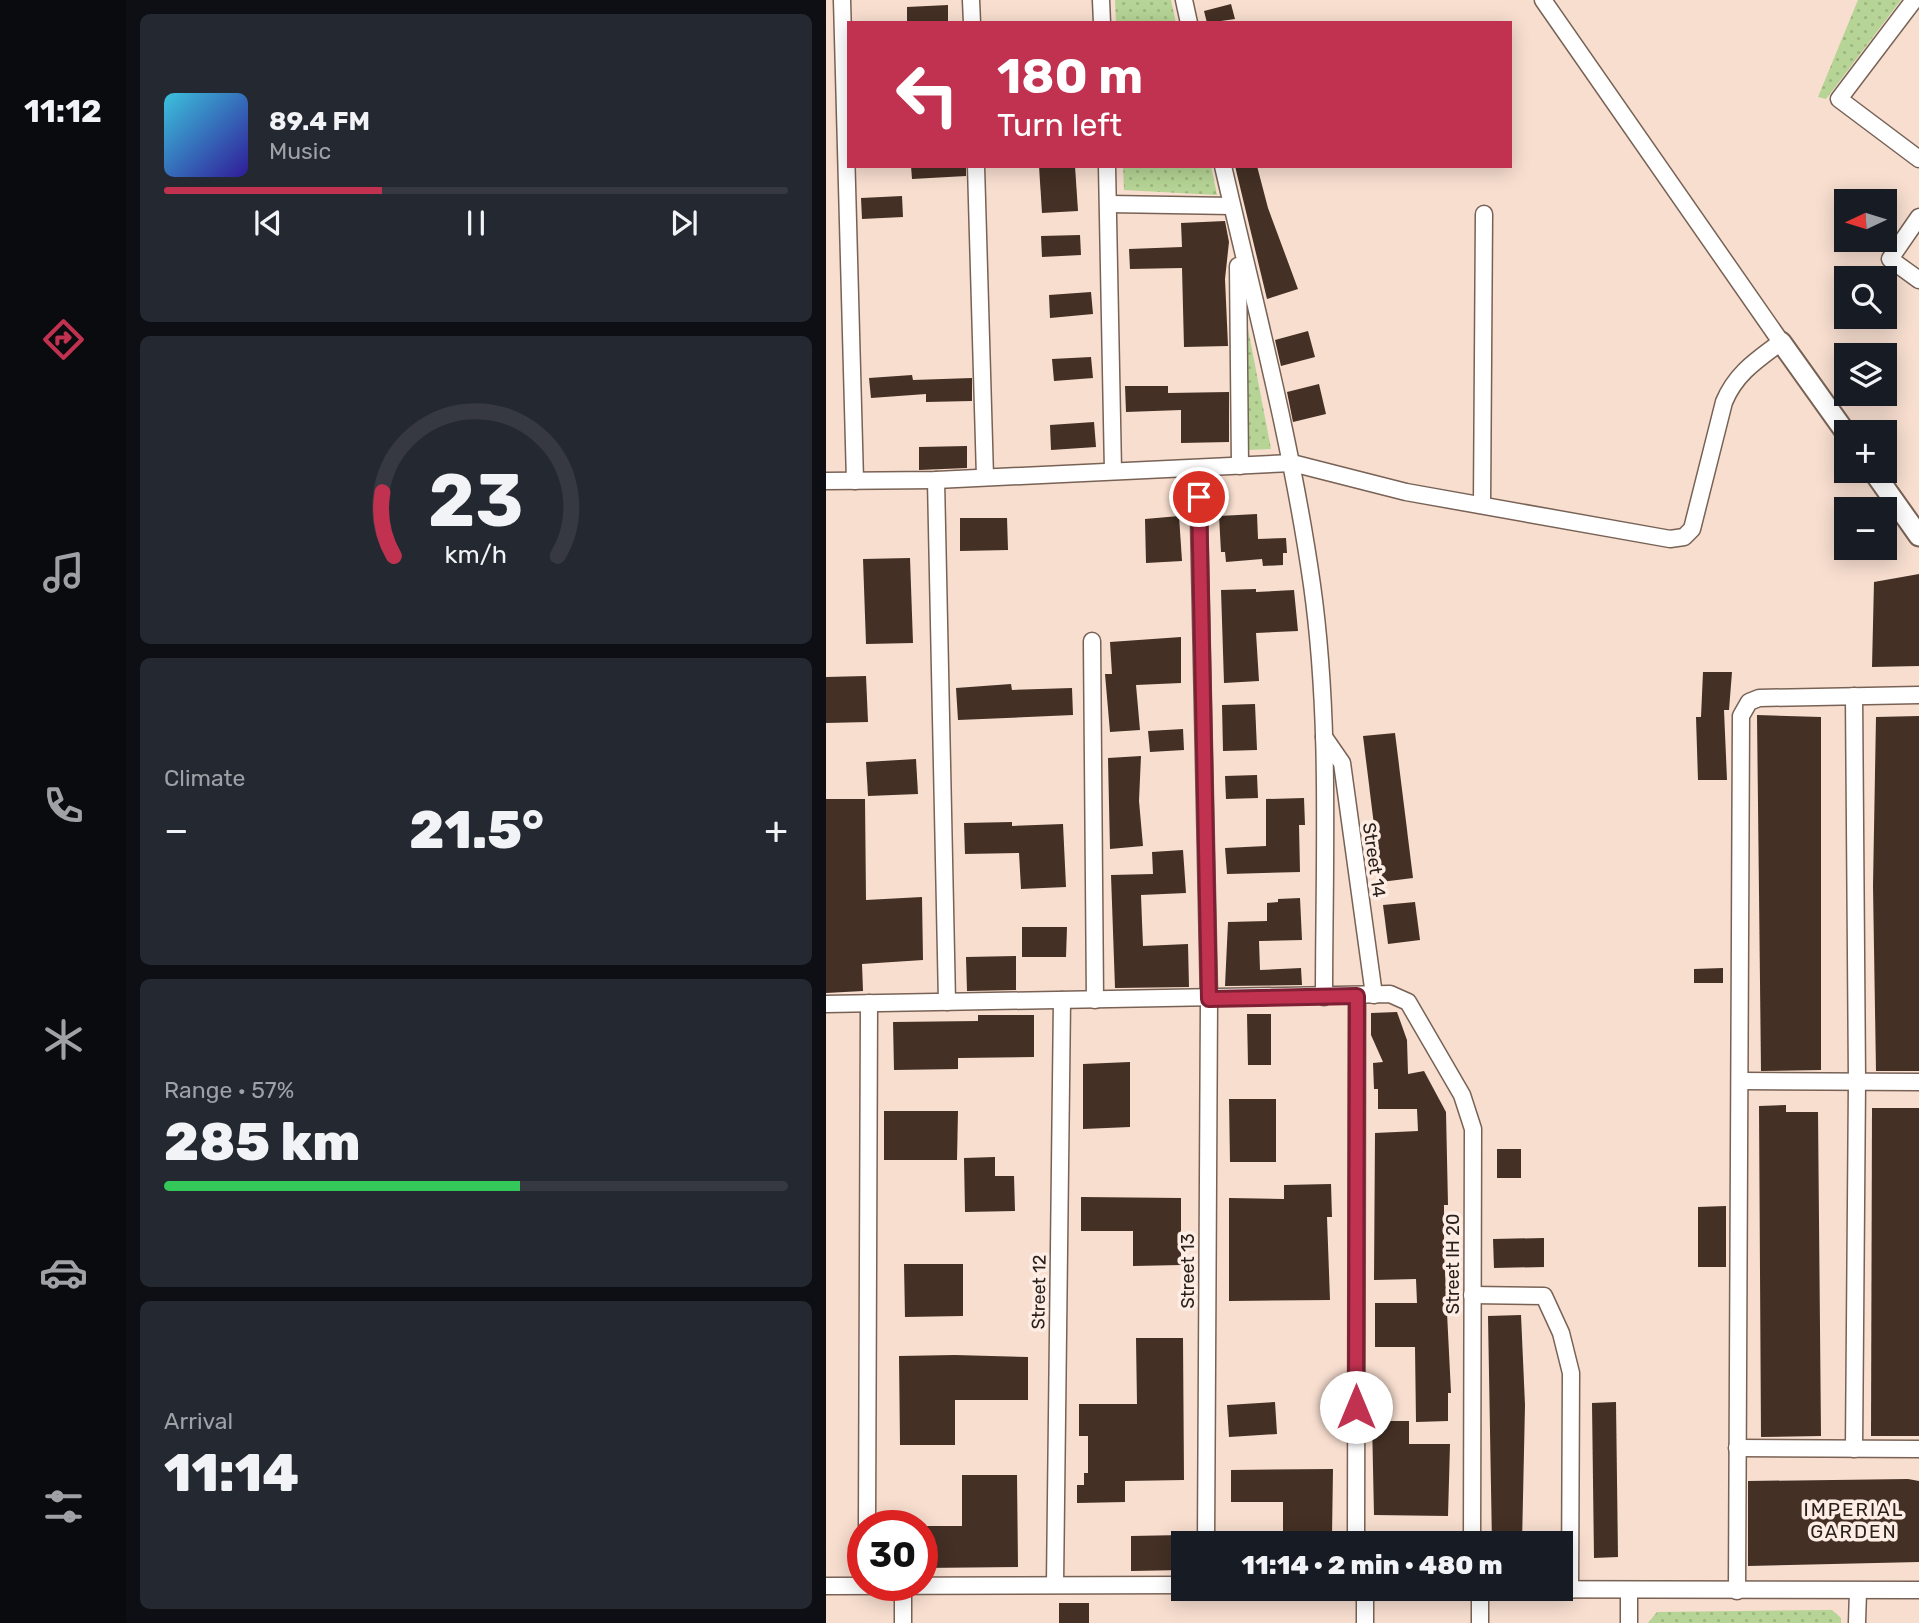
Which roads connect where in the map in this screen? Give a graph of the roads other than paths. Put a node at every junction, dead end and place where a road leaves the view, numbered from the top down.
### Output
1 (842, 0) edge
2 (971, 0) edge
3 (1101, 0) edge
4 (1184, 0) edge
5 (1543, 0) edge
6 (1914, 0) edge
7 (972, 21) edge
8 (1102, 21) edge
9 (1189, 21) edge
10 (1919, 159) edge
11 (976, 168) edge
12 (1107, 168) edge
13 (1223, 168) edge
14 (1109, 204) junction
15 (1232, 206) junction
16 (1484, 214) dead end
17 (1919, 217) edge
18 (1238, 239) junction
19 (1919, 280) edge
20 (1781, 342) junction
21 (1837, 420) edge
22 (1292, 463) junction
23 (1240, 466) junction
24 (1198, 470) junction
25 (1113, 471) junction
26 (985, 477) junction
27 (936, 480) junction
28 (826, 481) edge
29 (855, 481) junction
30 (1881, 483) edge
31 (1482, 505) junction
32 (1919, 536) edge
33 (1092, 641) dead end
34 (1919, 695) edge
35 (1854, 696) junction
36 (1324, 737) junction
37 (1374, 995) junction
38 (1357, 996) junction
39 (1324, 997) junction
40 (1209, 999) junction
41 (1062, 1000) junction
42 (1095, 1000) junction
43 (947, 1002) junction
44 (869, 1003) junction
45 (826, 1004) edge
46 (1741, 1081) junction
47 (1857, 1081) junction
48 (1919, 1082) edge
49 (1472, 1295) junction
50 (1737, 1448) junction
51 (1854, 1448) junction
52 (1919, 1449) edge
53 (867, 1510) edge
54 (1206, 1531) edge
55 (1356, 1531) edge
56 (1472, 1531) edge
57 (1571, 1531) edge
58 (1055, 1584) junction
59 (826, 1586) edge
60 (847, 1586) edge
61 (938, 1586) edge
62 (1171, 1586) edge
63 (1573, 1590) edge
64 (1919, 1590) edge
65 (1629, 1591) junction
66 (1737, 1591) junction
67 (1858, 1591) junction
68 (903, 1601) edge
69 (1361, 1601) edge
70 (1480, 1601) edge
71 (903, 1623) edge
72 (1365, 1623) edge
73 (1480, 1623) edge
74 (1629, 1623) edge
75 (1857, 1623) edge

1 - 29 street
2 - 7 street
3 - 8 street
4 - 9 street
5 - 20 street
6 - 10 street
11 - 26 street
12 - 14 street
13 - 15 street
14 - 15 street
14 - 25 street
15 - 18 street
16 - 31 street
17 - 19 street
18 - 22 street
18 - 23 street
20 - 21 street
20 - 31 street
22 - 23 street
22 - 31 street
22 - 36 street
23 - 24 street
24 - 25 street
24 - 40 street, Street 13
25 - 26 street
26 - 27 street
27 - 29 street
27 - 43 street
28 - 29 street
30 - 32 street
33 - 42 street
34 - 35 street
35 - 46 street
35 - 47 street
36 - 37 street, Street 14
36 - 39 street
37 - 38 street
37 - 49 street, Street IH 20
38 - 39 street
38 - 55 street
39 - 40 street
40 - 42 street
40 - 54 street, Street 13
41 - 42 street
41 - 43 street
41 - 58 street, Street 12
43 - 44 street
44 - 45 street
44 - 53 street
46 - 47 street
46 - 50 street
47 - 48 street
47 - 51 street
49 - 56 street, Street IH 20
49 - 57 street
50 - 51 street
50 - 66 street
51 - 52 street
58 - 61 street
58 - 62 street
59 - 60 street
63 - 65 street
64 - 67 street
65 - 66 street
65 - 74 street
66 - 67 street
67 - 75 street
68 - 71 street
69 - 72 street
70 - 73 street

